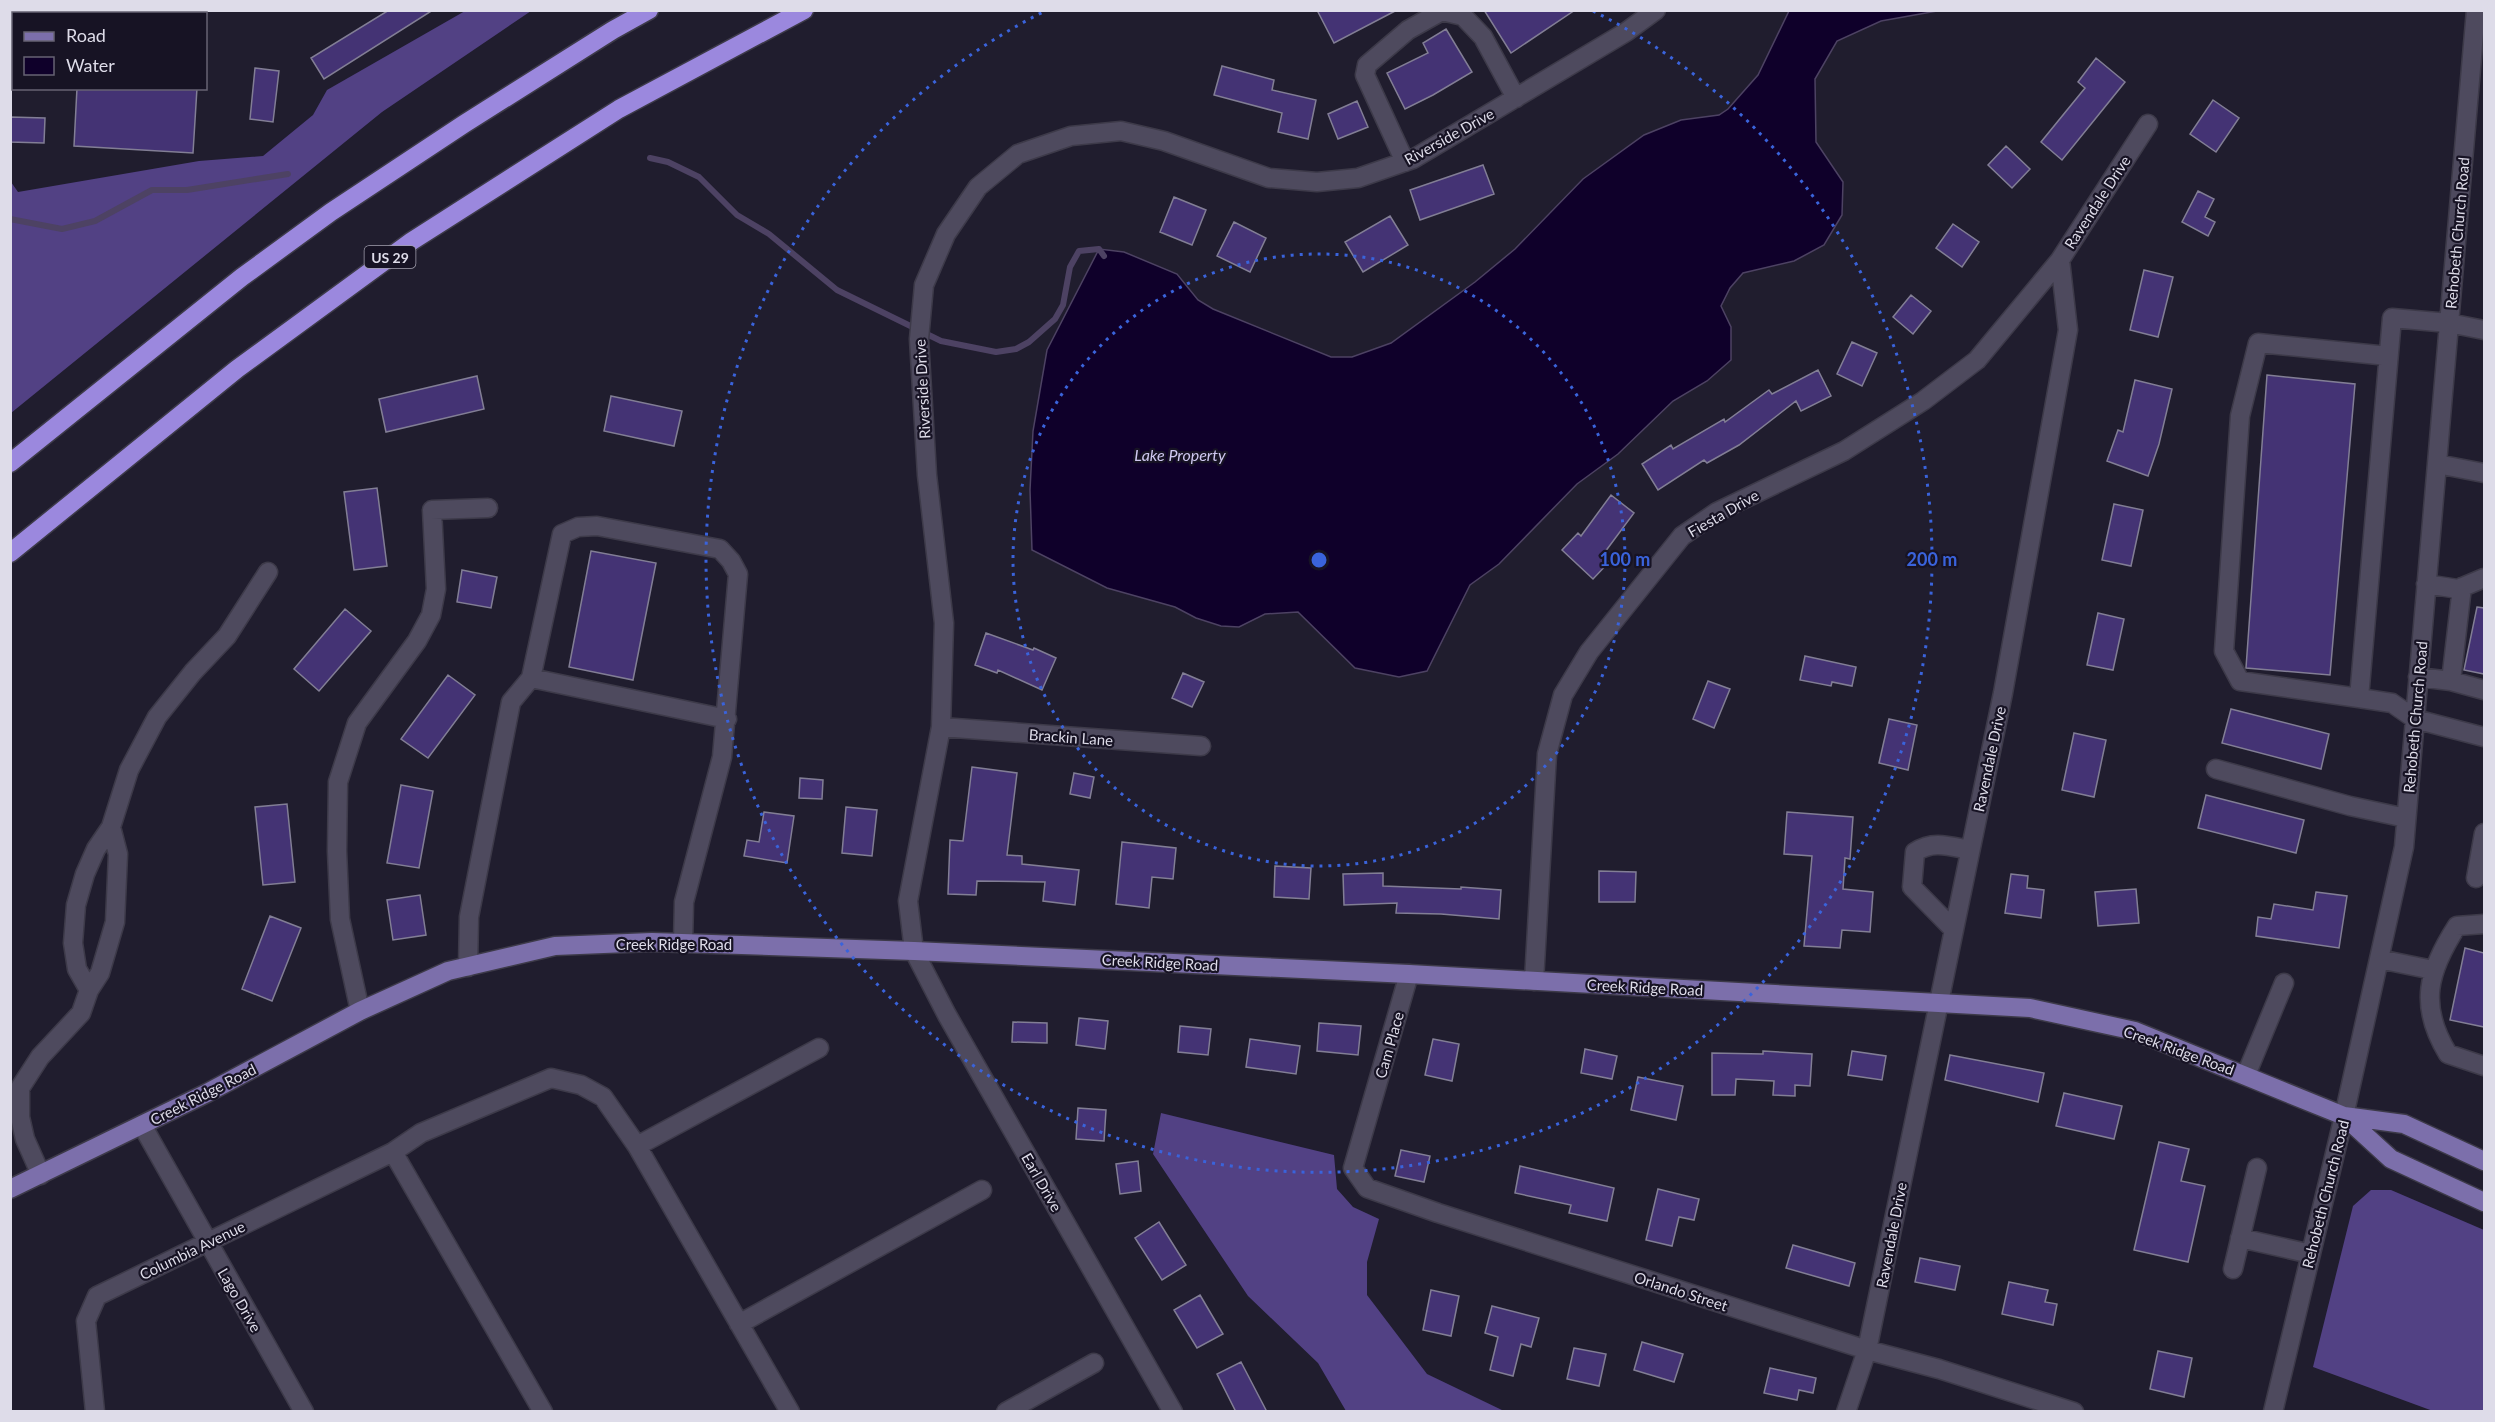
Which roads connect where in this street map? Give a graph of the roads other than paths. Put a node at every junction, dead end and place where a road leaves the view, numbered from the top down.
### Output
1 (649, 10) edge
2 (804, 10) edge
3 (1656, 10) edge
4 (2476, 10) edge
5 (2479, 36) edge
6 (1516, 98) junction
7 (2148, 124) dead end
8 (1405, 162) junction
9 (2060, 260) junction
10 (2449, 323) junction
11 (2484, 330) edge
12 (2388, 356) junction
13 (10, 463) edge
14 (2437, 464) junction
15 (2484, 473) edge
16 (488, 508) dead end
17 (10, 554) edge
18 (268, 572) dead end
19 (2484, 578) edge
20 (2426, 584) junction
21 (2462, 587) junction
22 (2418, 677) junction
23 (531, 678) junction
24 (2451, 681) junction
25 (2484, 690) edge
26 (2359, 698) junction
27 (727, 719) junction
28 (2415, 719) junction
29 (941, 727) junction
30 (2484, 737) edge
31 (1201, 746) dead end
32 (2216, 769) dead end
33 (2406, 818) junction
34 (111, 826) junction
35 (2484, 833) edge
36 (1970, 850) junction
37 (2476, 878) dead end
38 (2484, 924) edge
39 (1953, 929) junction
40 (683, 943) junction
41 (914, 951) junction
42 (2379, 959) junction
43 (468, 967) junction
44 (2433, 970) junction
45 (1409, 974) junction
46 (1534, 981) junction
47 (2283, 983) dead end
48 (89, 990) junction
49 (1938, 1002) junction
50 (360, 1011) junction
51 (819, 1048) dead end
52 (2484, 1066) edge
53 (2246, 1075) junction
54 (1369, 1115) joint
55 (2344, 1116) junction
56 (142, 1125) junction
57 (637, 1146) junction
58 (393, 1152) junction
59 (2484, 1161) edge
60 (2257, 1168) dead end
61 (41, 1175) junction
62 (10, 1190) edge
63 (982, 1190) dead end
64 (2484, 1202) edge
65 (2240, 1238) junction
66 (208, 1243) junction
67 (2311, 1254) junction
68 (2233, 1269) dead end
69 (739, 1324) junction
70 (1868, 1350) junction
71 (1094, 1362) dead end
72 (95, 1412) edge
73 (304, 1412) edge
74 (543, 1412) edge
75 (790, 1412) edge
76 (1006, 1412) edge
77 (1173, 1412) edge
78 (1846, 1412) edge
79 (2074, 1412) edge
80 (2273, 1412) edge

1 - 13 highway
2 - 17 highway, US 29
3 - 6 street, Riverside Drive
4 - 5 street, Rehobeth Church Road
5 - 10 street, Rehobeth Church Road
6 - 8 street, Riverside Drive
6 - 8 street
7 - 9 street, Ravendale Drive
8 - 29 street, Riverside Drive
9 - 36 street, Ravendale Drive
9 - 46 street, Fiesta Drive
10 - 11 street
10 - 12 street
10 - 14 street, Rehobeth Church Road
12 - 26 street
12 - 26 street
14 - 15 street
14 - 20 street, Rehobeth Church Road
16 - 50 street
18 - 34 street
19 - 21 street
20 - 21 street
20 - 22 street, Rehobeth Church Road
21 - 24 street
22 - 24 street
22 - 28 street, Rehobeth Church Road
23 - 27 street
23 - 27 street
23 - 43 street
24 - 25 street
26 - 28 street
27 - 40 street
28 - 30 street
28 - 33 street, Rehobeth Church Road
29 - 31 street, Brackin Lane
29 - 41 street, Riverside Drive
32 - 33 street
33 - 42 street, Rehobeth Church Road
34 - 48 street
34 - 48 street
35 - 37 street
36 - 39 street, Ravendale Drive
36 - 39 street
38 - 44 street
39 - 49 street, Ravendale Drive
40 - 41 main road, Creek Ridge Road
40 - 43 main road, Creek Ridge Road
41 - 45 main road, Creek Ridge Road
41 - 77 street, Earl Drive
42 - 44 street
42 - 55 street, Rehobeth Church Road
43 - 50 main road, Creek Ridge Road
44 - 52 street
45 - 46 main road, Creek Ridge Road
45 - 54 street, Cam Place
46 - 49 main road, Creek Ridge Road
47 - 53 street
48 - 61 street
49 - 53 main road, Creek Ridge Road
49 - 70 street, Ravendale Drive
50 - 56 main road, Creek Ridge Road
51 - 57 street
53 - 55 main road, Creek Ridge Road
54 - 70 street, Orlando Street
55 - 59 main road, Creek Ridge Road
55 - 64 main road, Creek Ridge Road
55 - 67 street, Rehobeth Church Road
56 - 61 main road, Creek Ridge Road
56 - 66 street, Lago Drive
57 - 58 street
57 - 69 street
58 - 66 street, Columbia Avenue
58 - 74 street
60 - 65 street
61 - 62 main road, Creek Ridge Road
63 - 69 street
65 - 67 street
65 - 68 street
66 - 72 street, Columbia Avenue
66 - 73 street, Lago Drive
67 - 80 street, Rehobeth Church Road
69 - 75 street
70 - 78 street, Ravendale Drive
70 - 79 street, Orlando Street
71 - 76 street

